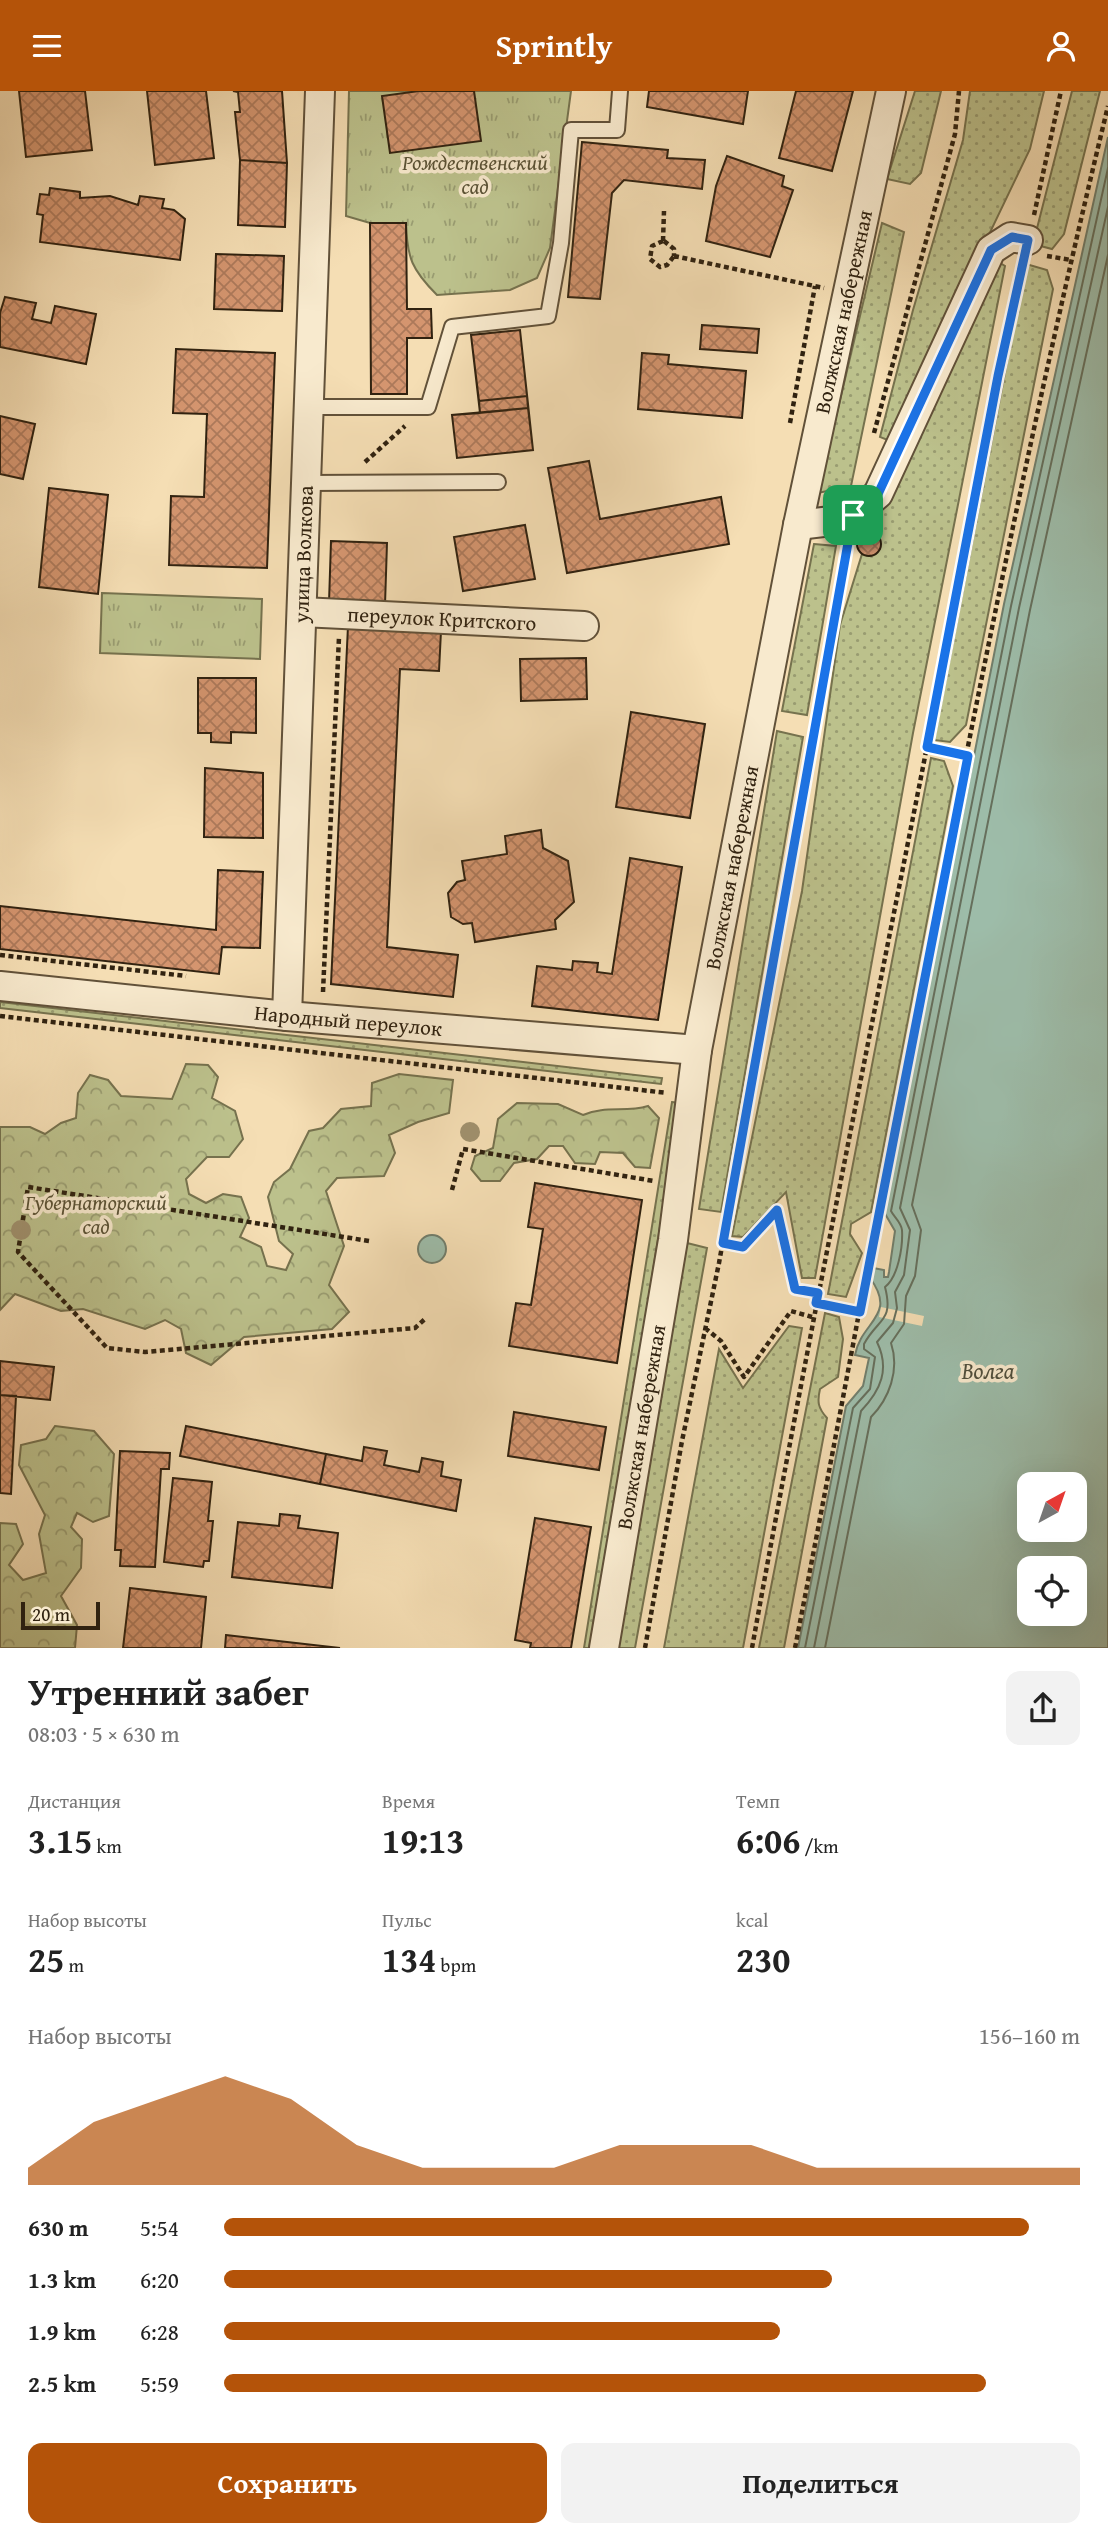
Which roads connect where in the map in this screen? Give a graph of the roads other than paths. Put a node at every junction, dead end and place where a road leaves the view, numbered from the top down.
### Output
1 (320, 91) edge
2 (621, 91) edge
3 (891, 91) edge
4 (1035, 248) road end
5 (309, 407) junction
6 (498, 482) dead end
7 (306, 483) junction
8 (798, 525) junction
9 (302, 612) junction
10 (584, 626) dead end
11 (0, 986) edge
12 (287, 1016) junction
13 (697, 1050) junction
14 (604, 1648) edge

1 - 5 street, улица Волкова
2 - 5 lane
3 - 8 street, Волжская набережная
4 - 8 street
5 - 7 street, улица Волкова
6 - 7 lane
7 - 9 street, улица Волкова
8 - 13 street, Волжская набережная
9 - 10 street, переулок Критского
9 - 12 street, улица Волкова
11 - 12 street, Народный переулок
12 - 13 street, Народный переулок
13 - 14 street, Волжская набережная

